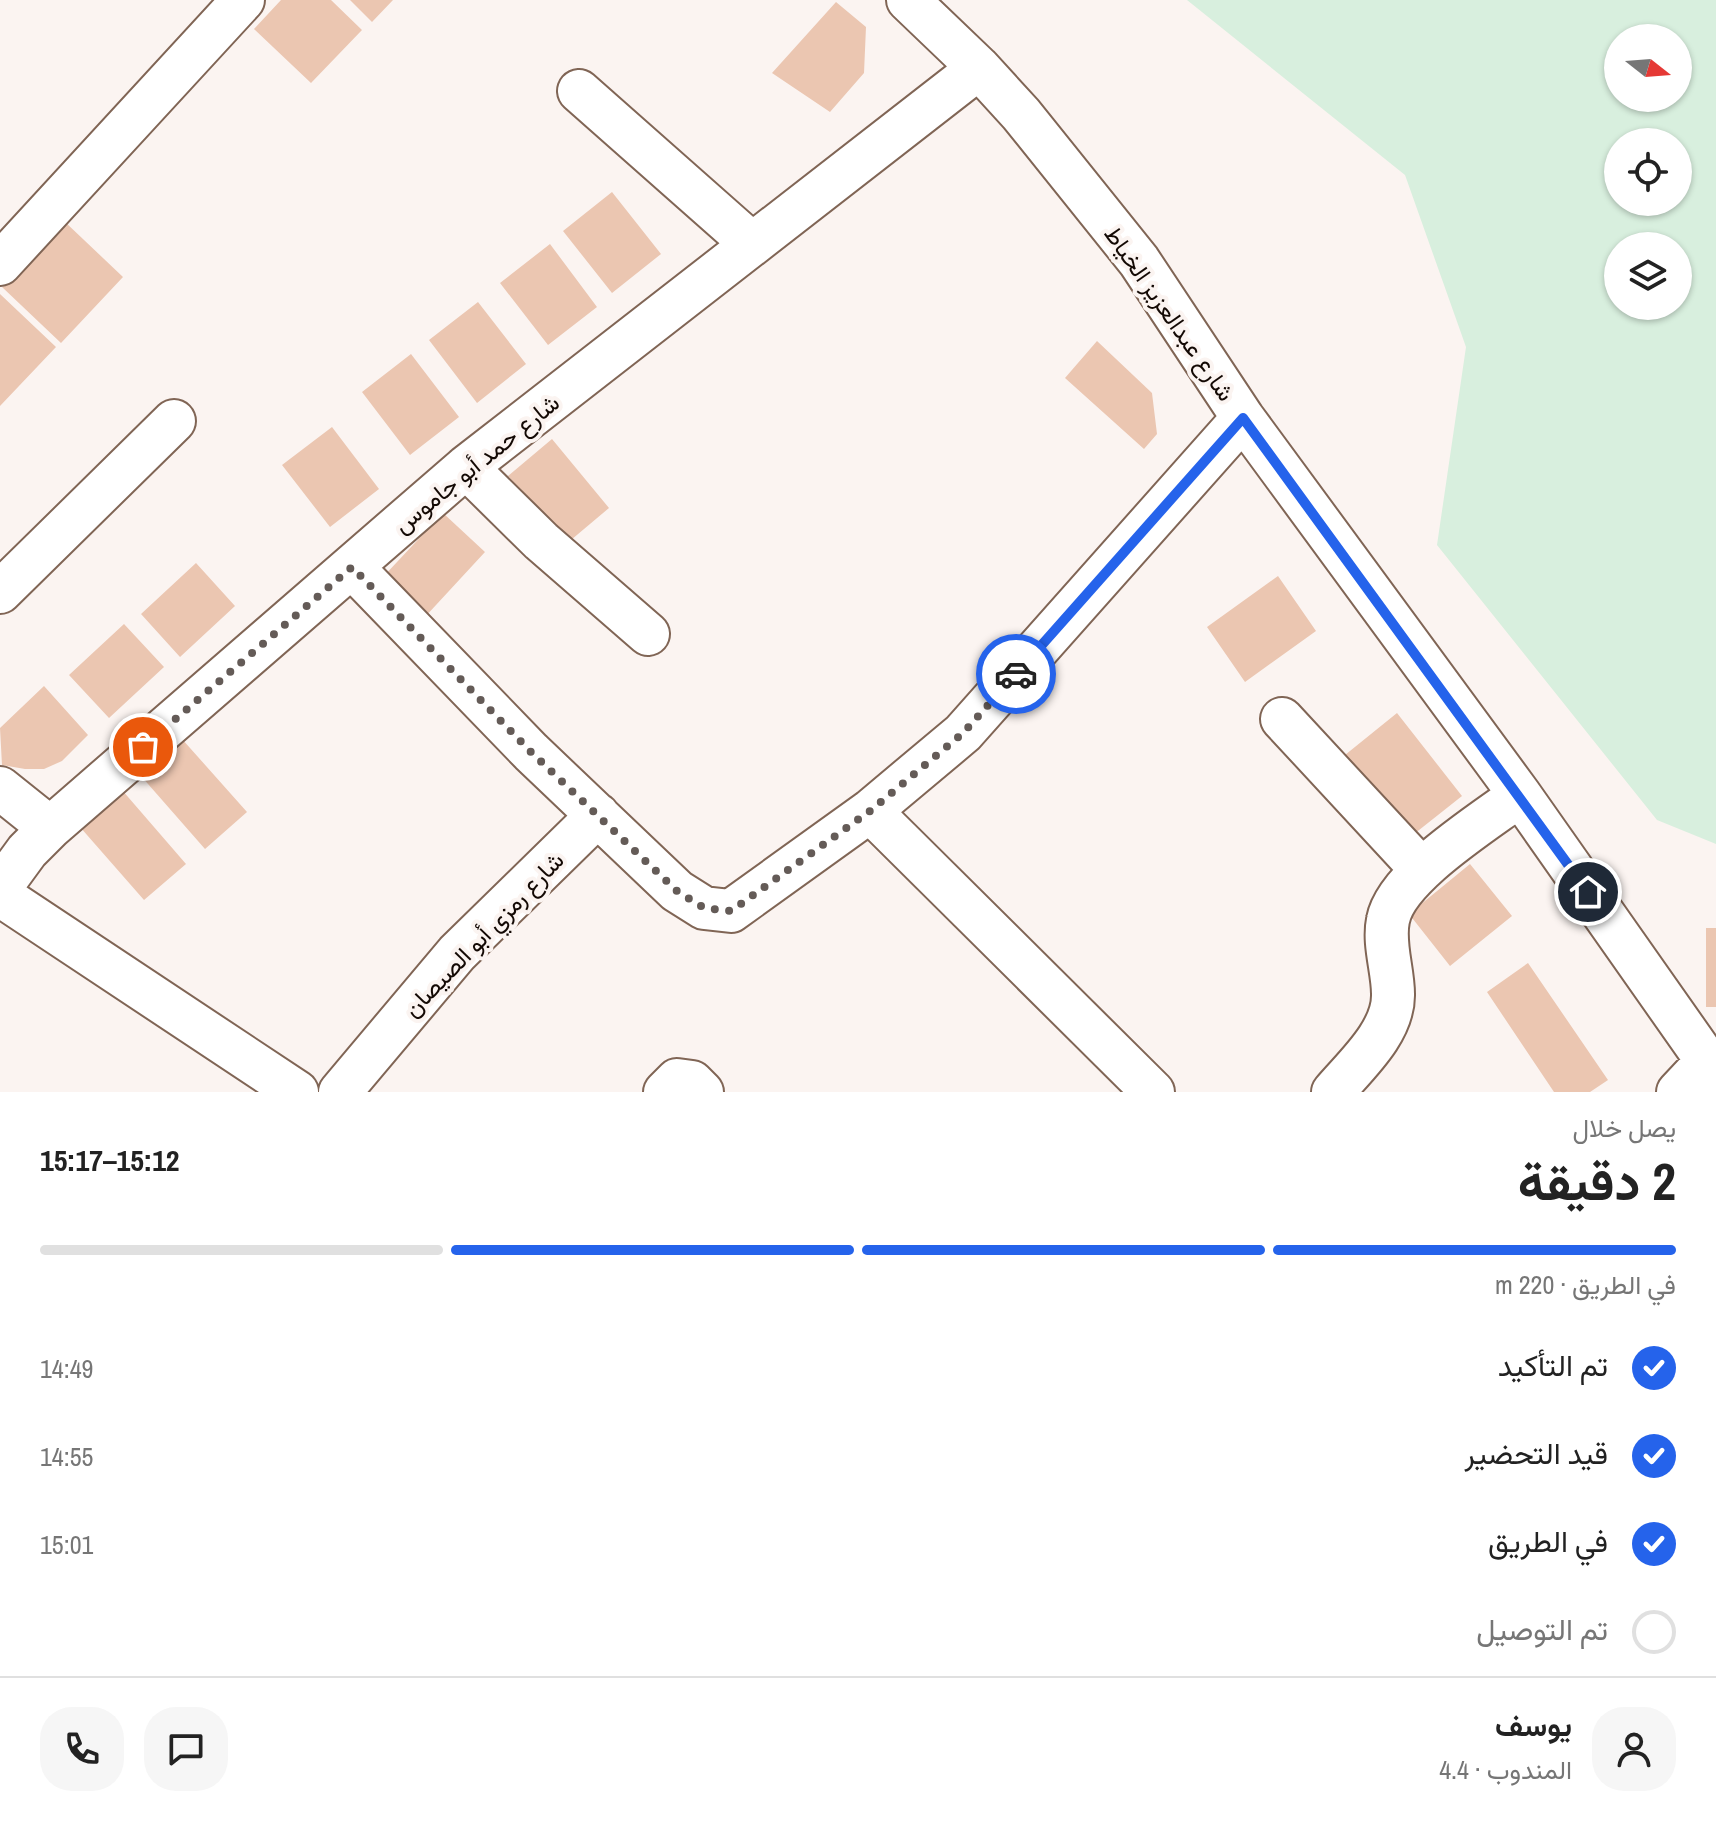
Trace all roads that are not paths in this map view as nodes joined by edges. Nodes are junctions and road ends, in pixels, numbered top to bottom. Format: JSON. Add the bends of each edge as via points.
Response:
{"nodes":[{"id":1,"x":243,"y":0,"type":"edge"},
{"id":2,"x":908,"y":0,"type":"edge"},
{"id":3,"x":979,"y":68,"type":"junction"},
{"id":4,"x":579,"y":91,"type":"dead end"},
{"id":5,"x":752,"y":244,"type":"junction"},
{"id":6,"x":0,"y":264,"type":"edge"},
{"id":7,"x":1243,"y":418,"type":"junction"},
{"id":8,"x":174,"y":421,"type":"dead end"},
{"id":9,"x":466,"y":467,"type":"junction"},
{"id":10,"x":352,"y":567,"type":"junction"},
{"id":11,"x":0,"y":592,"type":"edge"},
{"id":12,"x":648,"y":634,"type":"dead end"},
{"id":13,"x":1282,"y":719,"type":"dead end"},
{"id":14,"x":0,"y":788,"type":"edge"},
{"id":15,"x":1520,"y":795,"type":"junction"},
{"id":16,"x":870,"y":811,"type":"junction"},
{"id":17,"x":598,"y":815,"type":"junction"},
{"id":18,"x":50,"y":828,"type":"junction"},
{"id":19,"x":1421,"y":869,"type":"junction"},
{"id":20,"x":0,"y":888,"type":"edge"},
{"id":21,"x":0,"y":895,"type":"edge"},
{"id":22,"x":1711,"y":1068,"type":"edge"},
{"id":23,"x":297,"y":1092,"type":"edge"},
{"id":24,"x":340,"y":1092,"type":"edge"},
{"id":25,"x":665,"y":1092,"type":"edge"},
{"id":26,"x":702,"y":1092,"type":"edge"},
{"id":27,"x":1153,"y":1092,"type":"edge"},
{"id":28,"x":1333,"y":1092,"type":"edge"},
{"id":29,"x":1678,"y":1092,"type":"edge"}],
"edges":[{"from":1,"to":6,"type":"street"},
{"from":2,"to":3,"type":"street","name":"شارع عبدالعزيز الخياط"},
{"from":3,"to":5,"type":"street","name":"شارع حمد أبو جاموس"},
{"from":3,"to":7,"type":"street","name":"شارع عبدالعزيز الخياط","via":[[1139,261]]},
{"from":4,"to":5,"type":"street"},
{"from":5,"to":9,"type":"street","name":"شارع حمد أبو جاموس"},
{"from":7,"to":15,"type":"street","name":"شارع عبدالعزيز الخياط"},
{"from":7,"to":16,"type":"street","via":[[963,733]]},
{"from":8,"to":11,"type":"street"},
{"from":9,"to":10,"type":"street","name":"شارع حمد أبو جاموس"},
{"from":9,"to":12,"type":"street"},
{"from":10,"to":17,"type":"street"},
{"from":10,"to":18,"type":"street","name":"شارع حمد أبو جاموس"},
{"from":13,"to":19,"type":"street"},
{"from":14,"to":18,"type":"street"},
{"from":15,"to":19,"type":"street"},
{"from":15,"to":22,"type":"street","name":"شارع عبدالعزيز الخياط"},
{"from":16,"to":17,"type":"street","via":[[731,911],[704,908],[677,891]]},
{"from":16,"to":27,"type":"street"},
{"from":17,"to":24,"type":"street","name":"شارع رمزي أبو الصيصان","via":[[457,953]]},
{"from":18,"to":20,"type":"street","name":"شارع حمد أبو جاموس"},
{"from":19,"to":28,"type":"street","via":[[1388,920],[1394,997],[1389,1017]]},
{"from":21,"to":23,"type":"street"},
{"from":22,"to":29,"type":"street"},
{"from":25,"to":26,"type":"street","via":[[677,1080],[692,1082]]}]}
